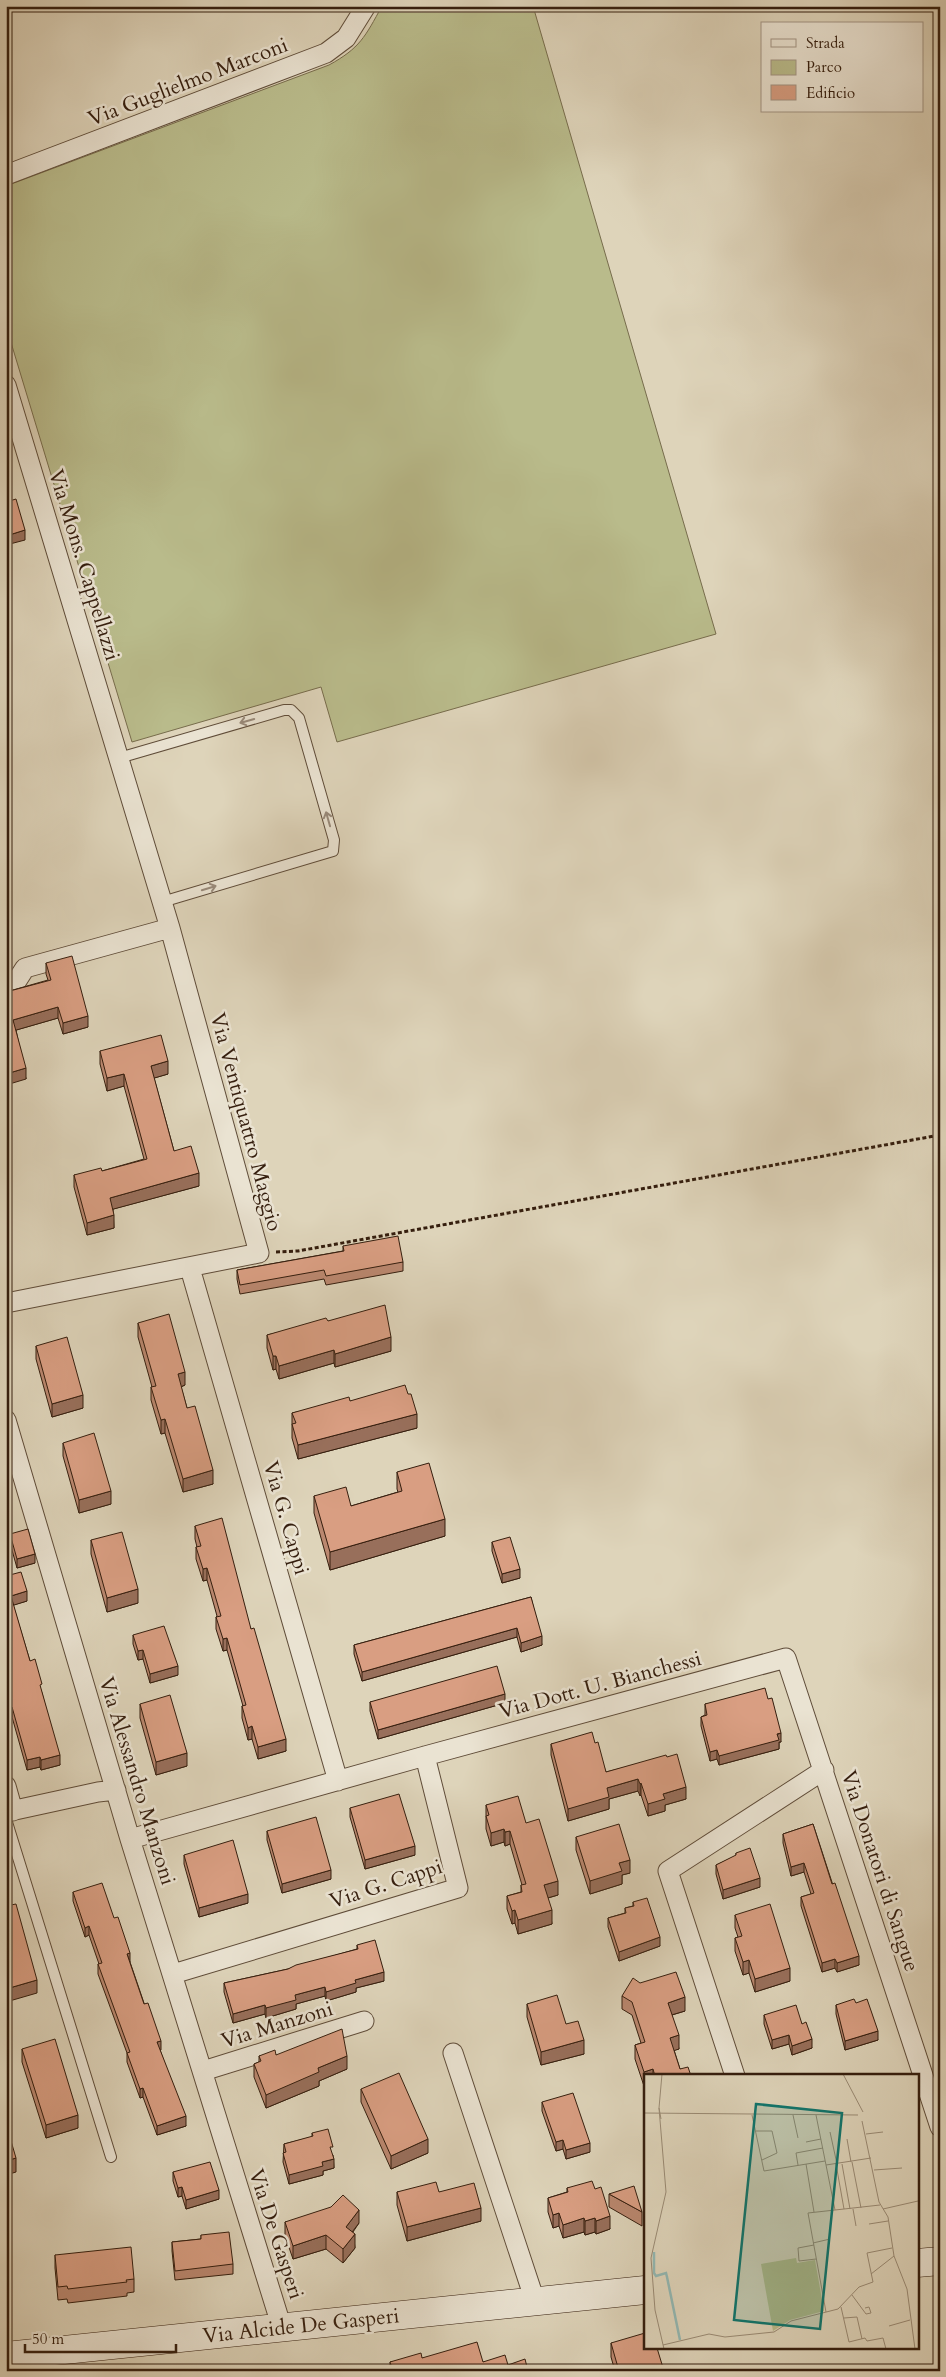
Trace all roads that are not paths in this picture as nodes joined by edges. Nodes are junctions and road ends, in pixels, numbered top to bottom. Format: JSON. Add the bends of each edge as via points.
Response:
{"nodes":[{"id":1,"x":366,"y":6,"type":"edge"},
{"id":2,"x":6,"y":175,"type":"edge"},
{"id":3,"x":6,"y":385,"type":"edge"},
{"id":4,"x":119,"y":758,"type":"junction"},
{"id":5,"x":162,"y":902,"type":"junction"},
{"id":6,"x":170,"y":928,"type":"junction"},
{"id":7,"x":6,"y":987,"type":"edge"},
{"id":8,"x":190,"y":1268,"type":"junction"},
{"id":9,"x":6,"y":1303,"type":"edge"},
{"id":10,"x":6,"y":1420,"type":"edge"},
{"id":11,"x":786,"y":1658,"type":"joint"},
{"id":12,"x":425,"y":1756,"type":"junction"},
{"id":13,"x":824,"y":1770,"type":"junction"},
{"id":14,"x":338,"y":1781,"type":"junction"},
{"id":15,"x":6,"y":1786,"type":"edge"},
{"id":16,"x":116,"y":1790,"type":"junction"},
{"id":17,"x":9,"y":1814,"type":"edge"},
{"id":18,"x":130,"y":1839,"type":"junction"},
{"id":19,"x":173,"y":1974,"type":"junction"},
{"id":20,"x":364,"y":2021,"type":"dead end"},
{"id":21,"x":453,"y":2053,"type":"dead end"},
{"id":22,"x":203,"y":2071,"type":"junction"},
{"id":23,"x":734,"y":2074,"type":"edge"},
{"id":24,"x":922,"y":2085,"type":"edge"},
{"id":25,"x":940,"y":2127,"type":"edge"},
{"id":26,"x":228,"y":2154,"type":"joint"},
{"id":27,"x":111,"y":2157,"type":"dead end"},
{"id":28,"x":940,"y":2261,"type":"edge"},
{"id":29,"x":918,"y":2263,"type":"edge"},
{"id":30,"x":644,"y":2290,"type":"edge"},
{"id":31,"x":535,"y":2301,"type":"junction"},
{"id":32,"x":282,"y":2328,"type":"junction"},
{"id":33,"x":6,"y":2356,"type":"edge"}],
"edges":[{"from":1,"to":2,"type":"street","name":"Via Guglielmo Marconi","via":[[346,38],[326,53]]},
{"from":3,"to":4,"type":"street","name":"Via Mons. Cappellazzi"},
{"from":4,"to":5,"type":"street","name":"Via Ventiquattro Maggio"},
{"from":5,"to":4,"type":"lane","one_way":true,"via":[[333,851],[334,840],[299,718],[291,710],[284,710]]},
{"from":5,"to":6,"type":"street","name":"Via Ventiquattro Maggio"},
{"from":6,"to":7,"type":"street","via":[[25,968],[16,982]]},
{"from":6,"to":8,"type":"street","name":"Via Ventiquattro Maggio","via":[[259,1253]]},
{"from":8,"to":9,"type":"street","name":"Via Ventiquattro Maggio"},
{"from":8,"to":14,"type":"street","name":"Via G. Cappi"},
{"from":10,"to":16,"type":"street","name":"Via Alessandro Manzoni"},
{"from":11,"to":12,"type":"street","name":"Via Dott. U. Bianchessi"},
{"from":11,"to":13,"type":"street","name":"Via Donatori di Sangue"},
{"from":12,"to":14,"type":"street"},
{"from":12,"to":19,"type":"street","name":"Via G. Cappi","via":[[458,1888]]},
{"from":13,"to":23,"type":"street","via":[[668,1872]]},
{"from":13,"to":24,"type":"street","name":"Via Donatori di Sangue"},
{"from":14,"to":18,"type":"street"},
{"from":15,"to":17,"type":"street"},
{"from":16,"to":17,"type":"street"},
{"from":16,"to":18,"type":"street","name":"Via Alessandro Manzoni"},
{"from":17,"to":27,"type":"lane"},
{"from":18,"to":19,"type":"street","name":"Via Alessandro Manzoni"},
{"from":19,"to":22,"type":"street","name":"Via Alessandro Manzoni"},
{"from":20,"to":22,"type":"street","name":"Via Manzoni"},
{"from":21,"to":31,"type":"street"},
{"from":22,"to":26,"type":"street","name":"Via Alessandro Manzoni"},
{"from":24,"to":25,"type":"street","name":"Via Donatori di Sangue"},
{"from":26,"to":32,"type":"street","name":"Via De Gasperi"},
{"from":28,"to":29,"type":"street"},
{"from":30,"to":31,"type":"street","name":"Via Alcide De Gasperi"},
{"from":31,"to":32,"type":"street","name":"Via Alcide De Gasperi"},
{"from":32,"to":33,"type":"street","name":"Via Alcide De Gasperi"}]}
